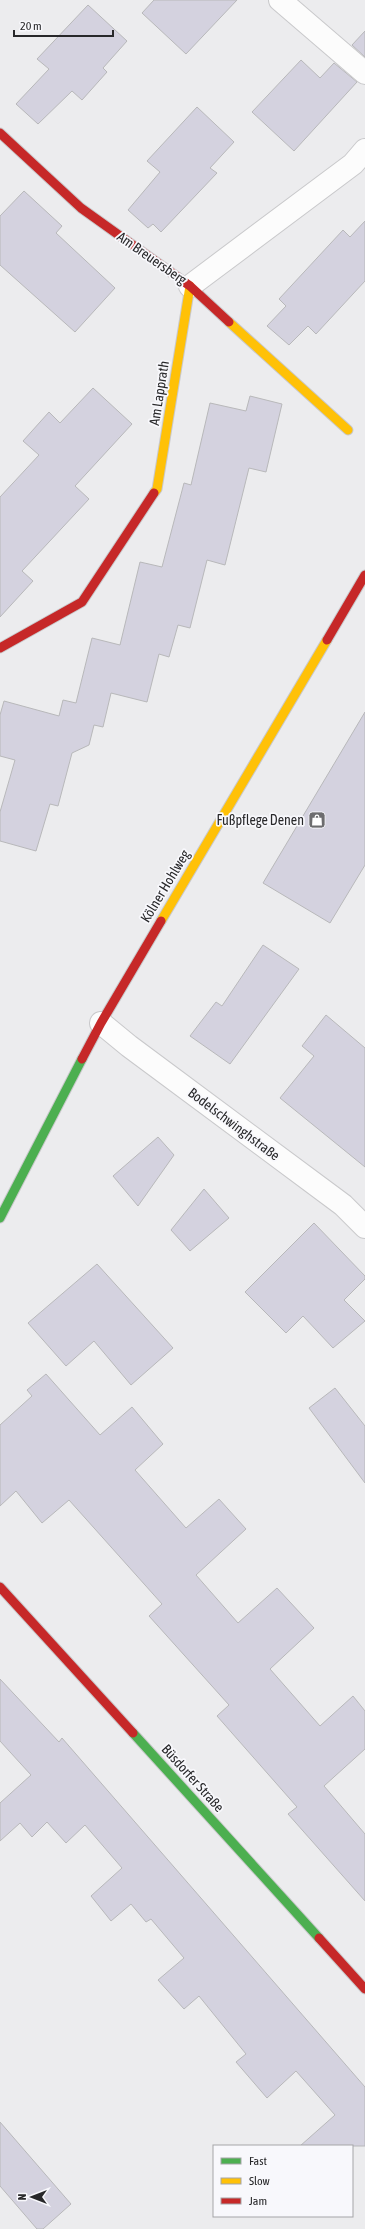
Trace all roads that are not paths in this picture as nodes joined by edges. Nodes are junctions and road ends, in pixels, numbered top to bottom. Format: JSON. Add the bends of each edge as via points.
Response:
{"nodes":[{"id":1,"x":280,"y":0,"type":"edge"},
{"id":2,"x":365,"y":73,"type":"edge"},
{"id":3,"x":0,"y":133,"type":"edge"},
{"id":4,"x":365,"y":150,"type":"edge"},
{"id":5,"x":190,"y":286,"type":"junction"},
{"id":6,"x":348,"y":430,"type":"dead end"},
{"id":7,"x":365,"y":575,"type":"edge"},
{"id":8,"x":0,"y":648,"type":"edge"},
{"id":9,"x":101,"y":1023,"type":"junction"},
{"id":10,"x":0,"y":1218,"type":"edge"},
{"id":11,"x":365,"y":1226,"type":"edge"},
{"id":12,"x":0,"y":1587,"type":"edge"},
{"id":13,"x":365,"y":1989,"type":"edge"}],
"edges":[{"from":1,"to":2,"type":"street"},
{"from":3,"to":5,"type":"street","name":"Am Breuersberg","via":[[81,208]]},
{"from":4,"to":5,"type":"street","name":"Am Breuersberg","via":[[341,173]]},
{"from":5,"to":6,"type":"street"},
{"from":5,"to":8,"type":"street","name":"Am Lapprath","via":[[157,489],[82,602]]},
{"from":7,"to":9,"type":"street","name":"Kölner Hohlweg"},
{"from":9,"to":10,"type":"street","name":"Kölner Hohlweg"},
{"from":9,"to":11,"type":"street","name":"Bodelschwinghstraße","via":[[343,1205]]},
{"from":12,"to":13,"type":"street","name":"Büsdorfer Straße"}]}
